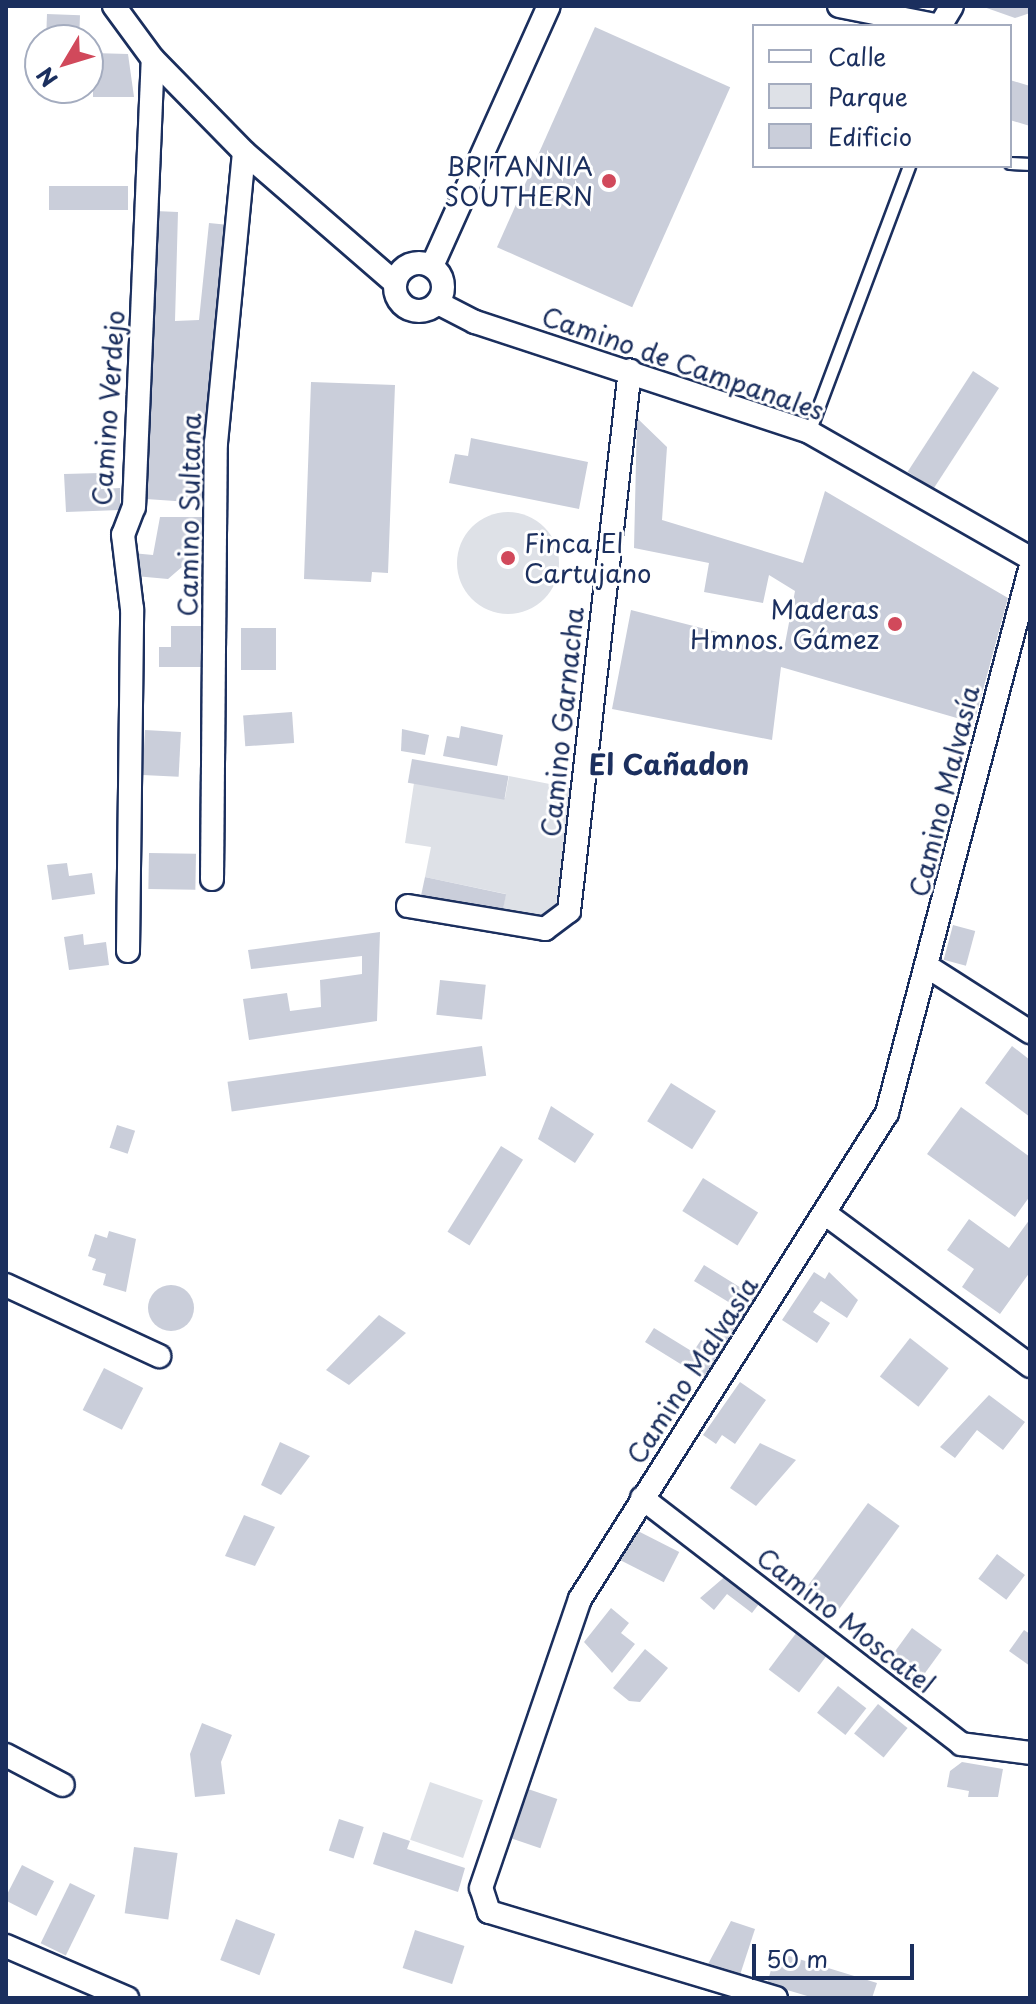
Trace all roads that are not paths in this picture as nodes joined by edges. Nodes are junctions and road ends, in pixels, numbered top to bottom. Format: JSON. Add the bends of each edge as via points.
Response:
{"nodes":[{"id":1,"x":114,"y":6,"type":"edge"},
{"id":2,"x":549,"y":6,"type":"edge"},
{"id":3,"x":839,"y":6,"type":"edge"},
{"id":4,"x":952,"y":6,"type":"edge"},
{"id":5,"x":930,"y":24,"type":"edge"},
{"id":6,"x":941,"y":24,"type":"edge"},
{"id":7,"x":153,"y":59,"type":"junction"},
{"id":8,"x":244,"y":152,"type":"junction"},
{"id":9,"x":908,"y":168,"type":"edge"},
{"id":10,"x":432,"y":266,"type":"junction"},
{"id":11,"x":395,"y":283,"type":"junction"},
{"id":12,"x":438,"y":303,"type":"junction"},
{"id":13,"x":630,"y":370,"type":"junction"},
{"id":14,"x":809,"y":432,"type":"junction"},
{"id":15,"x":1030,"y":558,"type":"edge"},
{"id":16,"x":1030,"y":569,"type":"edge"},
{"id":17,"x":212,"y":879,"type":"dead end"},
{"id":18,"x":408,"y":906,"type":"dead end"},
{"id":19,"x":128,"y":951,"type":"dead end"},
{"id":20,"x":928,"y":967,"type":"junction"},
{"id":21,"x":1030,"y":1032,"type":"edge"},
{"id":22,"x":827,"y":1215,"type":"junction"},
{"id":23,"x":6,"y":1285,"type":"edge"},
{"id":24,"x":159,"y":1356,"type":"dead end"},
{"id":25,"x":1030,"y":1366,"type":"edge"},
{"id":26,"x":642,"y":1498,"type":"junction"},
{"id":27,"x":1030,"y":1753,"type":"edge"},
{"id":28,"x":6,"y":1755,"type":"edge"},
{"id":29,"x":63,"y":1785,"type":"dead end"},
{"id":30,"x":6,"y":1946,"type":"edge"},
{"id":31,"x":127,"y":1998,"type":"edge"},
{"id":32,"x":776,"y":1998,"type":"edge"}],
"edges":[{"from":1,"to":7,"type":"street"},
{"from":2,"to":10,"type":"street"},
{"from":3,"to":5,"type":"street"},
{"from":4,"to":6,"type":"street"},
{"from":7,"to":8,"type":"street"},
{"from":7,"to":19,"type":"street","name":"Camino Verdejo","via":[[134,507],[123,535],[132,609]]},
{"from":8,"to":11,"type":"street"},
{"from":8,"to":17,"type":"street","name":"Camino Sultana","via":[[216,443]]},
{"from":9,"to":14,"type":"lane"},
{"from":10,"to":11,"type":"street","via":[[407,266]]},
{"from":10,"to":12,"type":"street","via":[[442,279]]},
{"from":11,"to":12,"type":"street","via":[[409,309]]},
{"from":12,"to":13,"type":"street","name":"Camino de Campanales","via":[[475,322]]},
{"from":13,"to":14,"type":"street","name":"Camino de Campanales"},
{"from":13,"to":18,"type":"street","name":"Camino Garnacha","via":[[569,911],[545,929]]},
{"from":14,"to":15,"type":"street","name":"Camino de Campanales"},
{"from":16,"to":20,"type":"street","name":"Camino Malvasía"},
{"from":20,"to":21,"type":"street"},
{"from":20,"to":22,"type":"street","name":"Camino Malvasía","via":[[887,1113]]},
{"from":22,"to":25,"type":"street"},
{"from":22,"to":26,"type":"street","name":"Camino Malvasía"},
{"from":23,"to":24,"type":"street"},
{"from":26,"to":27,"type":"street","name":"Camino Moscatel","via":[[961,1744]]},
{"from":26,"to":32,"type":"street","name":"Camino Malvasía","via":[[564,1635],[480,1898],[489,1912]]},
{"from":28,"to":29,"type":"street"},
{"from":30,"to":31,"type":"street"}]}
